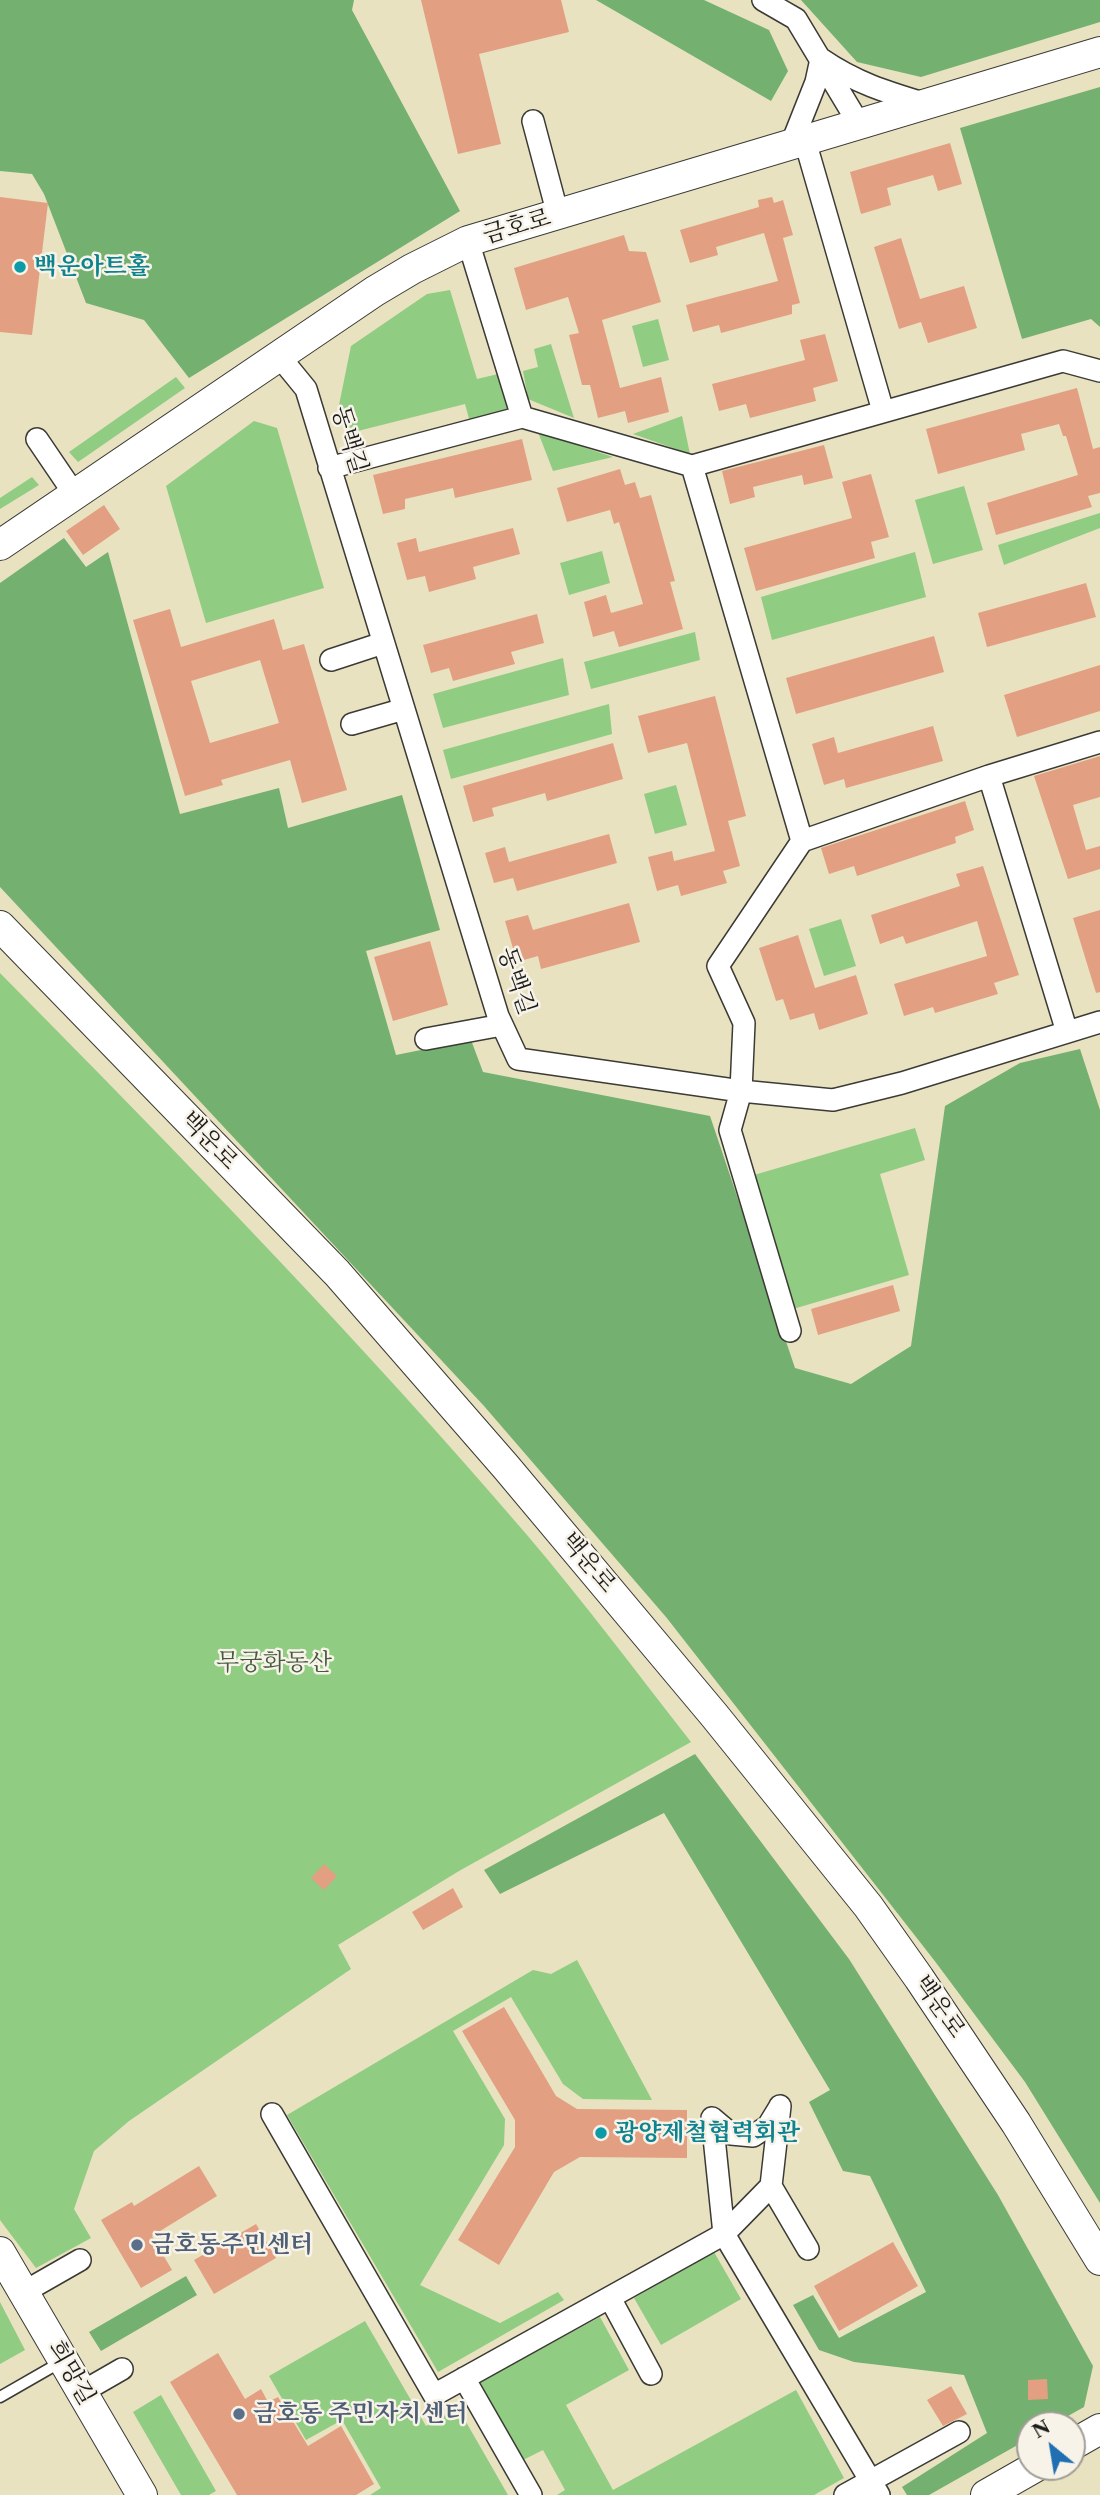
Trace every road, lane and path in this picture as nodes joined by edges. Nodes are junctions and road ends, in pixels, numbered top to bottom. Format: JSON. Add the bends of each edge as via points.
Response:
{"nodes":[{"id":1,"x":763,"y":0,"type":"edge"},
{"id":2,"x":1100,"y":52,"type":"edge"},
{"id":3,"x":821,"y":59,"type":"junction"},
{"id":4,"x":926,"y":104,"type":"junction"},
{"id":5,"x":533,"y":121,"type":"dead end"},
{"id":6,"x":859,"y":124,"type":"junction"},
{"id":7,"x":798,"y":143,"type":"junction"},
{"id":8,"x":558,"y":215,"type":"junction"},
{"id":9,"x":468,"y":242,"type":"junction"},
{"id":10,"x":279,"y":356,"type":"junction"},
{"id":11,"x":1100,"y":371,"type":"edge"},
{"id":12,"x":883,"y":411,"type":"junction"},
{"id":13,"x":522,"y":417,"type":"junction"},
{"id":14,"x":37,"y":439,"type":"dead end"},
{"id":15,"x":691,"y":466,"type":"junction"},
{"id":16,"x":329,"y":468,"type":"junction"},
{"id":17,"x":75,"y":495,"type":"junction"},
{"id":18,"x":0,"y":545,"type":"edge"},
{"id":19,"x":383,"y":643,"type":"junction"},
{"id":20,"x":331,"y":660,"type":"dead end"},
{"id":21,"x":404,"y":709,"type":"junction"},
{"id":22,"x":352,"y":724,"type":"dead end"},
{"id":23,"x":1100,"y":742,"type":"edge"},
{"id":24,"x":989,"y":776,"type":"junction"},
{"id":25,"x":802,"y":841,"type":"junction"},
{"id":26,"x":0,"y":926,"type":"edge"},
{"id":27,"x":1100,"y":1022,"type":"edge"},
{"id":28,"x":502,"y":1025,"type":"junction"},
{"id":29,"x":1067,"y":1032,"type":"junction"},
{"id":30,"x":426,"y":1039,"type":"dead end"},
{"id":31,"x":741,"y":1091,"type":"junction"},
{"id":32,"x":790,"y":1331,"type":"dead end"},
{"id":33,"x":272,"y":2114,"type":"dead end"},
{"id":34,"x":771,"y":2186,"type":"junction"},
{"id":35,"x":724,"y":2234,"type":"junction"},
{"id":36,"x":808,"y":2249,"type":"dead end"},
{"id":37,"x":0,"y":2252,"type":"edge"},
{"id":38,"x":80,"y":2260,"type":"dead end"},
{"id":39,"x":1100,"y":2260,"type":"edge"},
{"id":40,"x":24,"y":2292,"type":"junction"},
{"id":41,"x":610,"y":2298,"type":"junction"},
{"id":42,"x":64,"y":2361,"type":"junction"},
{"id":43,"x":122,"y":2369,"type":"dead end"},
{"id":44,"x":651,"y":2374,"type":"dead end"},
{"id":45,"x":464,"y":2378,"type":"junction"},
{"id":46,"x":82,"y":2392,"type":"junction"},
{"id":47,"x":0,"y":2397,"type":"edge"},
{"id":48,"x":960,"y":2432,"type":"dead end"},
{"id":49,"x":1016,"y":2478,"type":"edge"},
{"id":50,"x":875,"y":2488,"type":"edge"},
{"id":51,"x":142,"y":2495,"type":"edge"},
{"id":52,"x":531,"y":2495,"type":"edge"},
{"id":53,"x":845,"y":2495,"type":"edge"},
{"id":54,"x":986,"y":2495,"type":"edge"}],
"edges":[{"from":1,"to":3,"type":"street","via":[[796,19]]},
{"from":2,"to":4,"type":"main road","name":"금호로"},
{"from":3,"to":4,"type":"street","via":[[860,83]]},
{"from":3,"to":6,"type":"street"},
{"from":3,"to":7,"type":"street"},
{"from":4,"to":6,"type":"main road","name":"금호로"},
{"from":5,"to":8,"type":"street"},
{"from":6,"to":7,"type":"main road","name":"금호로"},
{"from":7,"to":8,"type":"main road","name":"금호로"},
{"from":7,"to":12,"type":"street"},
{"from":8,"to":9,"type":"main road","name":"금호로"},
{"from":9,"to":10,"type":"main road","name":"금호로","via":[[375,290]]},
{"from":9,"to":13,"type":"street"},
{"from":10,"to":16,"type":"street","name":"동백길","via":[[306,389]]},
{"from":10,"to":17,"type":"main road","name":"금호로"},
{"from":11,"to":12,"type":"street","via":[[1063,361]]},
{"from":12,"to":15,"type":"street"},
{"from":13,"to":15,"type":"street"},
{"from":13,"to":16,"type":"street"},
{"from":14,"to":17,"type":"street"},
{"from":15,"to":25,"type":"street"},
{"from":16,"to":19,"type":"street","name":"동백길"},
{"from":17,"to":18,"type":"main road","name":"금호로"},
{"from":19,"to":20,"type":"street"},
{"from":19,"to":21,"type":"street","name":"동백길"},
{"from":21,"to":22,"type":"street"},
{"from":21,"to":28,"type":"street","name":"동백길"},
{"from":23,"to":24,"type":"street"},
{"from":24,"to":25,"type":"street"},
{"from":24,"to":29,"type":"street"},
{"from":25,"to":31,"type":"street","via":[[718,965],[744,1023]]},
{"from":26,"to":39,"type":"main road","name":"백운로","via":[[337,1273],[714,1715],[868,1906],[919,1978],[1004,2103]]},
{"from":27,"to":29,"type":"street","name":"동백길"},
{"from":28,"to":30,"type":"street"},
{"from":28,"to":31,"type":"street","name":"동백길","via":[[518,1059]]},
{"from":29,"to":31,"type":"street","name":"동백길","via":[[833,1100]]},
{"from":31,"to":32,"type":"street","via":[[730,1130]]},
{"from":33,"to":45,"type":"street","via":[[434,2395]]},
{"from":34,"to":35,"type":"street"},
{"from":34,"to":35,"type":"street","via":[[780,2106],[768,2126],[753,2136],[731,2134],[712,2118]]},
{"from":34,"to":36,"type":"street"},
{"from":35,"to":41,"type":"street"},
{"from":35,"to":50,"type":"street"},
{"from":37,"to":40,"type":"main road","name":"희망길"},
{"from":38,"to":40,"type":"street"},
{"from":40,"to":42,"type":"main road","name":"희망길"},
{"from":41,"to":44,"type":"street"},
{"from":41,"to":45,"type":"street"},
{"from":42,"to":46,"type":"main road","name":"희망길"},
{"from":42,"to":47,"type":"lane"},
{"from":43,"to":46,"type":"street"},
{"from":45,"to":52,"type":"street"},
{"from":46,"to":51,"type":"main road","name":"희망길"},
{"from":48,"to":50,"type":"street"},
{"from":49,"to":54,"type":"main road"},
{"from":50,"to":53,"type":"street"}]}
